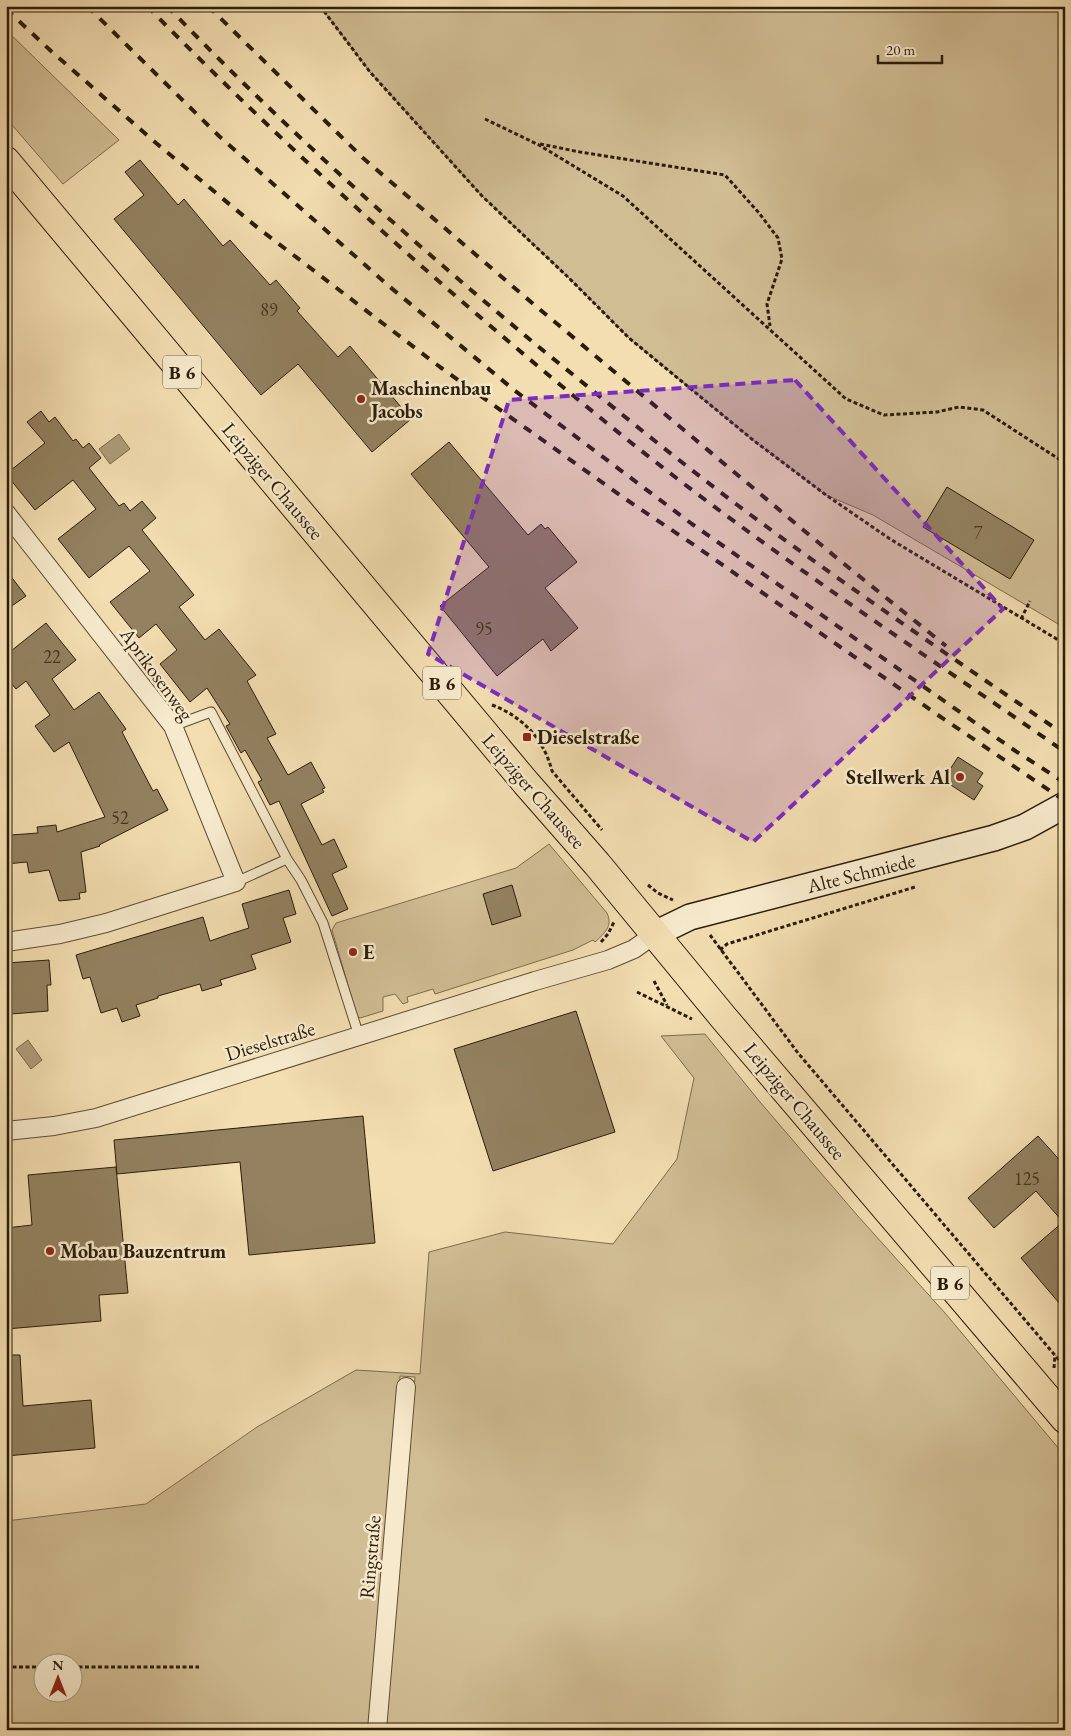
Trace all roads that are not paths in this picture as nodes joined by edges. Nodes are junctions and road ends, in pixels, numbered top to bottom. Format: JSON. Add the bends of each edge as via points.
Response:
{"nodes":[{"id":1,"x":6,"y":161,"type":"edge"},
{"id":2,"x":6,"y":513,"type":"edge"},
{"id":3,"x":173,"y":726,"type":"junction"},
{"id":4,"x":1065,"y":805,"type":"edge"},
{"id":5,"x":287,"y":859,"type":"junction"},
{"id":6,"x":236,"y":882,"type":"junction"},
{"id":7,"x":655,"y":934,"type":"junction"},
{"id":8,"x":6,"y":942,"type":"edge"},
{"id":9,"x":359,"y":1036,"type":"junction"},
{"id":10,"x":6,"y":1131,"type":"edge"},
{"id":11,"x":406,"y":1387,"type":"dead end"},
{"id":12,"x":1062,"y":1411,"type":"edge"},
{"id":13,"x":377,"y":1730,"type":"edge"}],
"edges":[{"from":1,"to":7,"type":"main road","name":"Leipziger Chaussee","number":"B 6"},
{"from":2,"to":3,"type":"street","name":"Aprikosenweg"},
{"from":3,"to":5,"type":"lane","via":[[211,712]]},
{"from":3,"to":6,"type":"street","name":"Aprikosenweg"},
{"from":4,"to":7,"type":"street","name":"Alte Schmiede","via":[[1025,827],[994,838],[690,917]]},
{"from":5,"to":6,"type":"lane"},
{"from":5,"to":9,"type":"lane","via":[[323,923]]},
{"from":6,"to":8,"type":"street","via":[[106,923]]},
{"from":7,"to":9,"type":"street","name":"Dieselstraße","via":[[634,949],[608,960]]},
{"from":7,"to":12,"type":"main road","name":"Leipziger Chaussee","number":"B 6"},
{"from":9,"to":10,"type":"street","name":"Dieselstraße","via":[[96,1118]]},
{"from":11,"to":13,"type":"street","name":"Ringstraße"}]}
